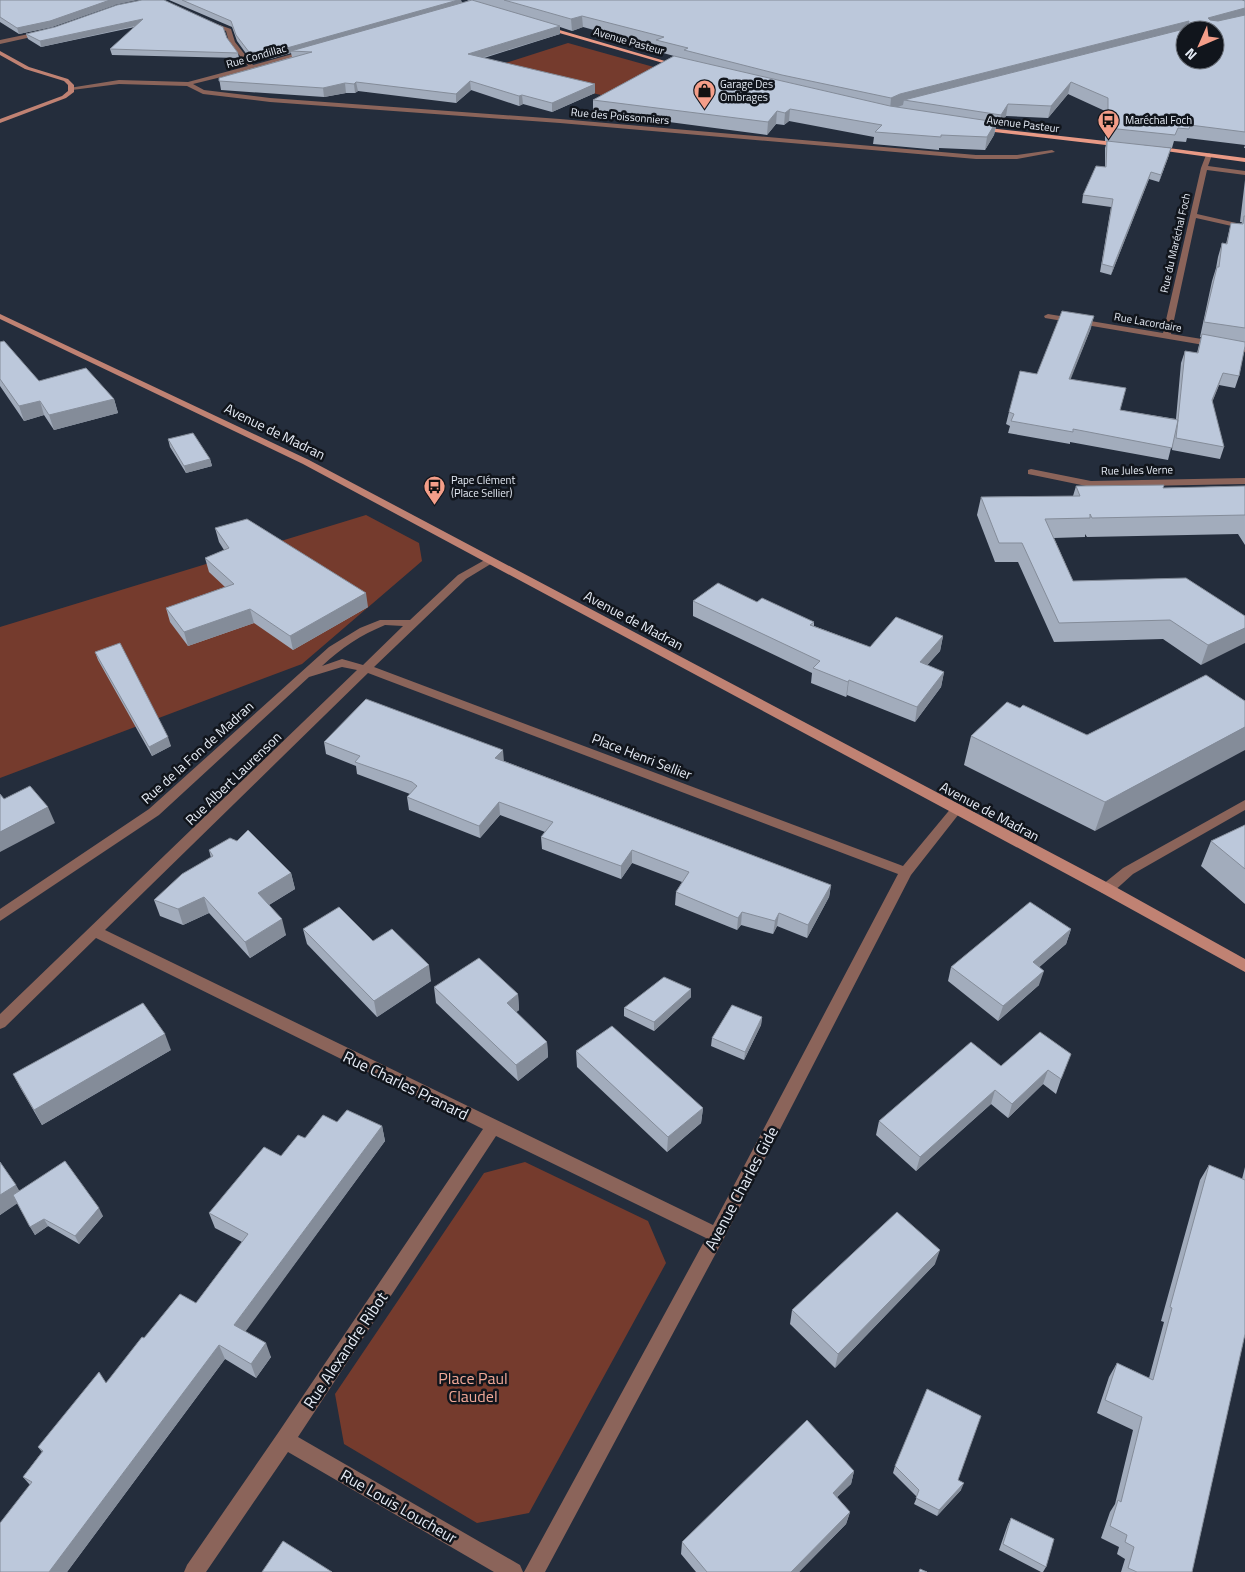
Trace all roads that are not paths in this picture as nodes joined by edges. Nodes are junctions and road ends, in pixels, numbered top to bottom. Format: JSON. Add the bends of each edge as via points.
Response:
{"nodes":[{"id":1,"x":203,"y":18,"type":"edge"},
{"id":2,"x":540,"y":26,"type":"edge"},
{"id":3,"x":54,"y":30,"type":"edge"},
{"id":4,"x":0,"y":42,"type":"edge"},
{"id":5,"x":318,"y":49,"type":"edge"},
{"id":6,"x":0,"y":53,"type":"edge"},
{"id":7,"x":252,"y":68,"type":"junction"},
{"id":8,"x":686,"y":68,"type":"edge"},
{"id":9,"x":188,"y":84,"type":"junction"},
{"id":10,"x":72,"y":88,"type":"junction"},
{"id":11,"x":0,"y":121,"type":"edge"},
{"id":12,"x":972,"y":128,"type":"edge"},
{"id":13,"x":1135,"y":146,"type":"edge"},
{"id":14,"x":1144,"y":148,"type":"edge"},
{"id":15,"x":1052,"y":152,"type":"dead end"},
{"id":16,"x":1209,"y":155,"type":"junction"},
{"id":17,"x":1245,"y":160,"type":"edge"},
{"id":18,"x":1204,"y":168,"type":"junction"},
{"id":19,"x":1245,"y":173,"type":"edge"},
{"id":20,"x":1193,"y":215,"type":"junction"},
{"id":21,"x":1245,"y":226,"type":"edge"},
{"id":22,"x":0,"y":316,"type":"edge"},
{"id":23,"x":1048,"y":316,"type":"dead end"},
{"id":24,"x":1166,"y":336,"type":"junction"},
{"id":25,"x":1245,"y":349,"type":"edge"},
{"id":26,"x":1031,"y":472,"type":"dead end"},
{"id":27,"x":1245,"y":481,"type":"edge"},
{"id":28,"x":490,"y":560,"type":"junction"},
{"id":29,"x":413,"y":623,"type":"junction"},
{"id":30,"x":367,"y":669,"type":"junction"},
{"id":31,"x":304,"y":675,"type":"junction"},
{"id":32,"x":1245,"y":804,"type":"edge"},
{"id":33,"x":956,"y":810,"type":"junction"},
{"id":34,"x":906,"y":872,"type":"junction"},
{"id":35,"x":1106,"y":889,"type":"junction"},
{"id":36,"x":0,"y":916,"type":"edge"},
{"id":37,"x":96,"y":932,"type":"junction"},
{"id":38,"x":1245,"y":966,"type":"edge"},
{"id":39,"x":0,"y":1023,"type":"edge"},
{"id":40,"x":493,"y":1127,"type":"junction"},
{"id":41,"x":717,"y":1235,"type":"junction"},
{"id":42,"x":285,"y":1440,"type":"junction"},
{"id":43,"x":194,"y":1572,"type":"edge"},
{"id":44,"x":513,"y":1572,"type":"edge"},
{"id":45,"x":534,"y":1572,"type":"edge"}],
"edges":[{"from":1,"to":7,"type":"street","via":[[229,30],[232,42]]},
{"from":2,"to":8,"type":"main road","name":"Avenue Pasteur"},
{"from":3,"to":4,"type":"street"},
{"from":5,"to":7,"type":"street","name":"Rue Condillac"},
{"from":6,"to":10,"type":"main road","via":[[27,68],[66,80]]},
{"from":7,"to":9,"type":"street","name":"Rue Condillac"},
{"from":9,"to":10,"type":"street","name":"Rue Condillac","via":[[119,82]]},
{"from":9,"to":15,"type":"street","name":"Rue des Poissonniers","via":[[202,92],[270,100],[976,157],[1017,157]]},
{"from":10,"to":11,"type":"main road","via":[[72,92],[64,97]]},
{"from":12,"to":13,"type":"main road","name":"Avenue Pasteur"},
{"from":14,"to":16,"type":"main road"},
{"from":16,"to":17,"type":"main road"},
{"from":16,"to":18,"type":"street","name":"Rue du Maréchal Foch"},
{"from":18,"to":19,"type":"street"},
{"from":18,"to":20,"type":"street","name":"Rue du Maréchal Foch"},
{"from":20,"to":21,"type":"street"},
{"from":20,"to":24,"type":"street","name":"Rue du Maréchal Foch"},
{"from":22,"to":28,"type":"main road","name":"Avenue de Madran","via":[[306,462]]},
{"from":23,"to":24,"type":"street","name":"Rue Lacordaire"},
{"from":24,"to":25,"type":"street","name":"Rue Lacordaire"},
{"from":26,"to":27,"type":"street","name":"Rue Jules Verne","via":[[1091,484]]},
{"from":28,"to":29,"type":"street","name":"Rue Albert Laurenson","via":[[462,577]]},
{"from":28,"to":33,"type":"main road","name":"Avenue de Madran"},
{"from":29,"to":30,"type":"street","name":"Rue Albert Laurenson"},
{"from":29,"to":31,"type":"street","name":"Rue de la Fon de Madran","via":[[384,622],[364,630],[333,649]]},
{"from":30,"to":31,"type":"street","name":"Place Henri Sellier","via":[[342,663]]},
{"from":30,"to":34,"type":"street","name":"Place Henri Sellier"},
{"from":30,"to":37,"type":"street","name":"Rue Albert Laurenson"},
{"from":31,"to":36,"type":"street","name":"Rue de la Fon de Madran","via":[[154,812]]},
{"from":32,"to":35,"type":"street","via":[[1128,871]]},
{"from":33,"to":34,"type":"street","name":"Avenue Charles Gide"},
{"from":33,"to":35,"type":"main road","name":"Avenue de Madran"},
{"from":34,"to":41,"type":"street","name":"Avenue Charles Gide"},
{"from":35,"to":38,"type":"main road","name":"Avenue de Madran"},
{"from":37,"to":39,"type":"street","name":"Rue Albert Laurenson"},
{"from":37,"to":40,"type":"street","name":"Rue Charles Pranard"},
{"from":40,"to":41,"type":"street","name":"Rue Charles Pranard"},
{"from":40,"to":42,"type":"street","name":"Rue Alexandre Ribot"},
{"from":41,"to":45,"type":"street","name":"Avenue Charles Gide"},
{"from":42,"to":43,"type":"street","name":"Rue Alexandre Ribot"},
{"from":42,"to":44,"type":"street","name":"Rue Louis Loucheur"}]}
